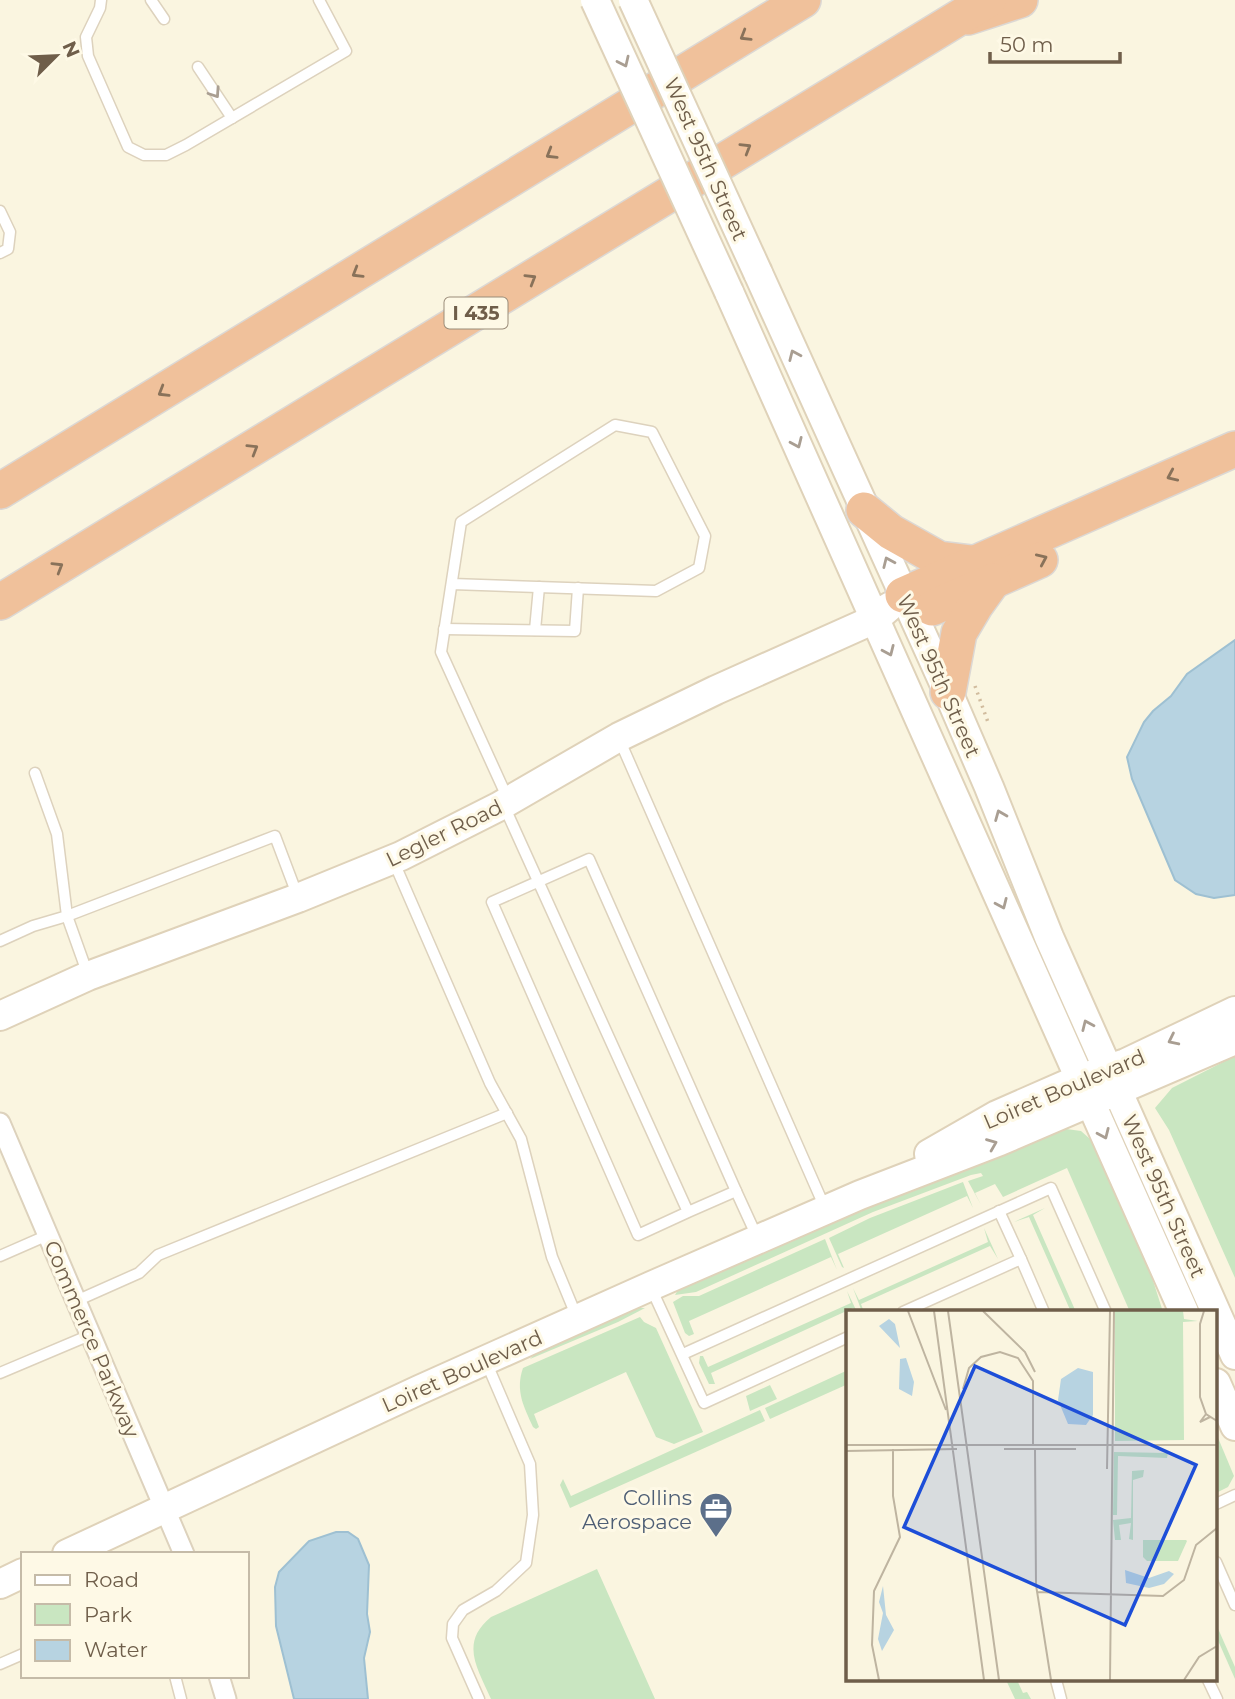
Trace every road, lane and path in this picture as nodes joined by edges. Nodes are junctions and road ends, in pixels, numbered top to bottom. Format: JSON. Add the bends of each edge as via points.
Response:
{"nodes":[{"id":1,"x":101,"y":0,"type":"edge"},
{"id":2,"x":150,"y":0,"type":"edge"},
{"id":3,"x":319,"y":0,"type":"edge"},
{"id":4,"x":595,"y":0,"type":"edge"},
{"id":5,"x":634,"y":0,"type":"edge"},
{"id":6,"x":803,"y":0,"type":"edge"},
{"id":7,"x":988,"y":0,"type":"edge"},
{"id":8,"x":1020,"y":0,"type":"edge"},
{"id":9,"x":164,"y":19,"type":"dead end"},
{"id":10,"x":951,"y":23,"type":"junction"},
{"id":11,"x":198,"y":67,"type":"dead end"},
{"id":12,"x":232,"y":118,"type":"junction"},
{"id":13,"x":0,"y":211,"type":"edge"},
{"id":14,"x":0,"y":253,"type":"edge"},
{"id":15,"x":1235,"y":449,"type":"edge"},
{"id":16,"x":1235,"y":473,"type":"edge"},
{"id":17,"x":0,"y":491,"type":"edge"},
{"id":18,"x":864,"y":510,"type":"junction"},
{"id":19,"x":983,"y":572,"type":"junction"},
{"id":20,"x":452,"y":584,"type":"junction"},
{"id":21,"x":539,"y":587,"type":"junction"},
{"id":22,"x":578,"y":588,"type":"junction"},
{"id":23,"x":0,"y":602,"type":"edge"},
{"id":24,"x":907,"y":606,"type":"junction"},
{"id":25,"x":875,"y":620,"type":"junction"},
{"id":26,"x":444,"y":629,"type":"junction"},
{"id":27,"x":535,"y":630,"type":"junction"},
{"id":28,"x":948,"y":692,"type":"junction"},
{"id":29,"x":619,"y":737,"type":"junction"},
{"id":30,"x":35,"y":773,"type":"dead end"},
{"id":31,"x":506,"y":802,"type":"junction"},
{"id":32,"x":392,"y":860,"type":"junction"},
{"id":33,"x":538,"y":881,"type":"junction"},
{"id":34,"x":298,"y":898,"type":"junction"},
{"id":35,"x":67,"y":916,"type":"junction"},
{"id":36,"x":0,"y":941,"type":"edge"},
{"id":37,"x":88,"y":976,"type":"junction"},
{"id":38,"x":1235,"y":1011,"type":"edge"},
{"id":39,"x":0,"y":1016,"type":"edge"},
{"id":40,"x":1235,"y":1040,"type":"edge"},
{"id":41,"x":1112,"y":1080,"type":"junction"},
{"id":42,"x":1084,"y":1091,"type":"junction"},
{"id":43,"x":506,"y":1113,"type":"junction"},
{"id":44,"x":0,"y":1123,"type":"edge"},
{"id":45,"x":736,"y":1191,"type":"junction"},
{"id":46,"x":825,"y":1210,"type":"junction"},
{"id":47,"x":999,"y":1211,"type":"junction"},
{"id":48,"x":688,"y":1212,"type":"junction"},
{"id":49,"x":48,"y":1235,"type":"junction"},
{"id":50,"x":758,"y":1240,"type":"junction"},
{"id":51,"x":0,"y":1256,"type":"edge"},
{"id":52,"x":1021,"y":1259,"type":"junction"},
{"id":53,"x":651,"y":1286,"type":"junction"},
{"id":54,"x":76,"y":1301,"type":"junction"},
{"id":55,"x":907,"y":1310,"type":"edge"},
{"id":56,"x":1043,"y":1310,"type":"edge"},
{"id":57,"x":1105,"y":1310,"type":"edge"},
{"id":58,"x":1183,"y":1310,"type":"edge"},
{"id":59,"x":1215,"y":1310,"type":"edge"},
{"id":60,"x":1218,"y":1317,"type":"edge"},
{"id":61,"x":578,"y":1319,"type":"junction"},
{"id":62,"x":90,"y":1335,"type":"junction"},
{"id":63,"x":846,"y":1338,"type":"edge"},
{"id":64,"x":682,"y":1354,"type":"junction"},
{"id":65,"x":1235,"y":1355,"type":"edge"},
{"id":66,"x":485,"y":1360,"type":"junction"},
{"id":67,"x":0,"y":1373,"type":"edge"},
{"id":68,"x":1218,"y":1388,"type":"edge"},
{"id":69,"x":1235,"y":1426,"type":"edge"},
{"id":70,"x":1235,"y":1495,"type":"edge"},
{"id":71,"x":1218,"y":1503,"type":"edge"},
{"id":72,"x":164,"y":1510,"type":"junction"},
{"id":73,"x":71,"y":1552,"type":"edge"},
{"id":74,"x":183,"y":1552,"type":"edge"},
{"id":75,"x":1218,"y":1567,"type":"edge"},
{"id":76,"x":21,"y":1574,"type":"edge"},
{"id":77,"x":0,"y":1584,"type":"edge"},
{"id":78,"x":1235,"y":1605,"type":"edge"},
{"id":79,"x":21,"y":1655,"type":"edge"},
{"id":80,"x":0,"y":1664,"type":"edge"},
{"id":81,"x":176,"y":1678,"type":"edge"},
{"id":82,"x":220,"y":1678,"type":"edge"},
{"id":83,"x":1057,"y":1682,"type":"edge"},
{"id":84,"x":1209,"y":1682,"type":"edge"},
{"id":85,"x":181,"y":1699,"type":"edge"},
{"id":86,"x":226,"y":1699,"type":"edge"},
{"id":87,"x":479,"y":1699,"type":"edge"},
{"id":88,"x":1061,"y":1699,"type":"edge"},
{"id":89,"x":1217,"y":1699,"type":"edge"}],
"edges":[{"from":1,"to":12,"type":"lane","via":[[86,37],[88,57],[128,146],[144,155],[166,155]]},
{"from":2,"to":9,"type":"lane"},
{"from":3,"to":12,"type":"lane","via":[[346,51]]},
{"from":4,"to":25,"type":"main road","name":"West 95th Street","one_way":true,"bridge":true},
{"from":18,"to":5,"type":"main road","name":"West 95th Street","one_way":true,"bridge":true},
{"from":6,"to":17,"type":"highway","one_way":true},
{"from":7,"to":10,"type":"highway","number":"I 435"},
{"from":8,"to":10,"type":"highway"},
{"from":23,"to":10,"type":"highway","number":"I 435","one_way":true},
{"from":11,"to":12,"type":"lane","one_way":true},
{"from":13,"to":14,"type":"lane","via":[[10,232],[8,249]]},
{"from":15,"to":19,"type":"highway","one_way":true},
{"from":19,"to":16,"type":"highway","one_way":true},
{"from":18,"to":19,"type":"highway","via":[[891,532],[939,559]]},
{"from":24,"to":18,"type":"main road","name":"West 95th Street","one_way":true},
{"from":19,"to":24,"type":"highway"},
{"from":19,"to":28,"type":"highway","via":[[975,606],[959,633]]},
{"from":20,"to":21,"type":"lane"},
{"from":20,"to":22,"type":"lane","via":[[461,522],[615,425],[652,432],[705,536],[699,568],[656,591]]},
{"from":20,"to":26,"type":"lane"},
{"from":21,"to":22,"type":"lane"},
{"from":21,"to":27,"type":"lane"},
{"from":22,"to":27,"type":"lane","via":[[575,631]]},
{"from":24,"to":25,"type":"main road","name":"Legler Road"},
{"from":24,"to":28,"type":"main road","name":"West 95th Street"},
{"from":25,"to":29,"type":"main road","name":"Legler Road"},
{"from":25,"to":42,"type":"main road","name":"West 95th Street","one_way":true},
{"from":26,"to":27,"type":"lane"},
{"from":26,"to":31,"type":"lane","via":[[441,652]]},
{"from":41,"to":28,"type":"main road","name":"West 95th Street","one_way":true},
{"from":29,"to":31,"type":"main road","name":"Legler Road"},
{"from":29,"to":46,"type":"lane"},
{"from":30,"to":35,"type":"lane","via":[[57,834]]},
{"from":31,"to":32,"type":"main road","name":"Legler Road"},
{"from":31,"to":33,"type":"lane"},
{"from":32,"to":34,"type":"main road","name":"Legler Road"},
{"from":32,"to":43,"type":"lane"},
{"from":33,"to":45,"type":"lane","via":[[589,859]]},
{"from":33,"to":48,"type":"lane"},
{"from":33,"to":48,"type":"lane","via":[[492,902],[638,1234]]},
{"from":34,"to":35,"type":"lane","via":[[275,836]]},
{"from":34,"to":37,"type":"main road","name":"Legler Road"},
{"from":35,"to":36,"type":"lane"},
{"from":35,"to":37,"type":"lane"},
{"from":37,"to":39,"type":"main road","name":"Legler Road"},
{"from":38,"to":41,"type":"main road","name":"Loiret Boulevard","one_way":true,"via":[[1126,1063]]},
{"from":40,"to":41,"type":"main road","name":"Loiret Boulevard"},
{"from":41,"to":42,"type":"main road","name":"Loiret Boulevard"},
{"from":41,"to":59,"type":"main road","name":"West 95th Street"},
{"from":42,"to":46,"type":"main road","name":"Loiret Boulevard","via":[[957,1158]]},
{"from":42,"to":58,"type":"main road","name":"West 95th Street","one_way":true},
{"from":43,"to":54,"type":"lane","via":[[158,1255],[139,1273]]},
{"from":43,"to":61,"type":"lane","via":[[521,1139],[552,1257]]},
{"from":44,"to":49,"type":"street","name":"Commerce Parkway"},
{"from":45,"to":48,"type":"lane"},
{"from":45,"to":50,"type":"lane"},
{"from":46,"to":50,"type":"main road","name":"Loiret Boulevard"},
{"from":47,"to":52,"type":"lane"},
{"from":47,"to":57,"type":"lane","via":[[1051,1188]]},
{"from":47,"to":64,"type":"lane"},
{"from":49,"to":51,"type":"lane"},
{"from":49,"to":54,"type":"street","name":"Commerce Parkway"},
{"from":50,"to":53,"type":"main road","name":"Loiret Boulevard"},
{"from":52,"to":55,"type":"lane"},
{"from":52,"to":56,"type":"lane"},
{"from":53,"to":61,"type":"main road","name":"Loiret Boulevard"},
{"from":53,"to":64,"type":"lane"},
{"from":54,"to":62,"type":"street","name":"Commerce Parkway"},
{"from":60,"to":65,"type":"main road","name":"West 95th Street"},
{"from":61,"to":66,"type":"main road","name":"Loiret Boulevard"},
{"from":62,"to":67,"type":"lane"},
{"from":62,"to":72,"type":"street","name":"Commerce Parkway"},
{"from":63,"to":64,"type":"lane","via":[[704,1402]]},
{"from":66,"to":72,"type":"main road","name":"Loiret Boulevard"},
{"from":66,"to":87,"type":"lane","via":[[530,1464],[533,1515],[526,1563],[496,1591],[463,1610],[453,1624],[452,1638]]},
{"from":68,"to":69,"type":"main road"},
{"from":70,"to":71,"type":"lane"},
{"from":72,"to":73,"type":"main road","name":"Loiret Boulevard"},
{"from":72,"to":74,"type":"street","name":"Commerce Parkway"},
{"from":75,"to":78,"type":"lane"},
{"from":76,"to":77,"type":"main road"},
{"from":79,"to":80,"type":"lane"},
{"from":81,"to":85,"type":"lane"},
{"from":82,"to":86,"type":"street"},
{"from":83,"to":88,"type":"lane"},
{"from":84,"to":89,"type":"lane"}]}
